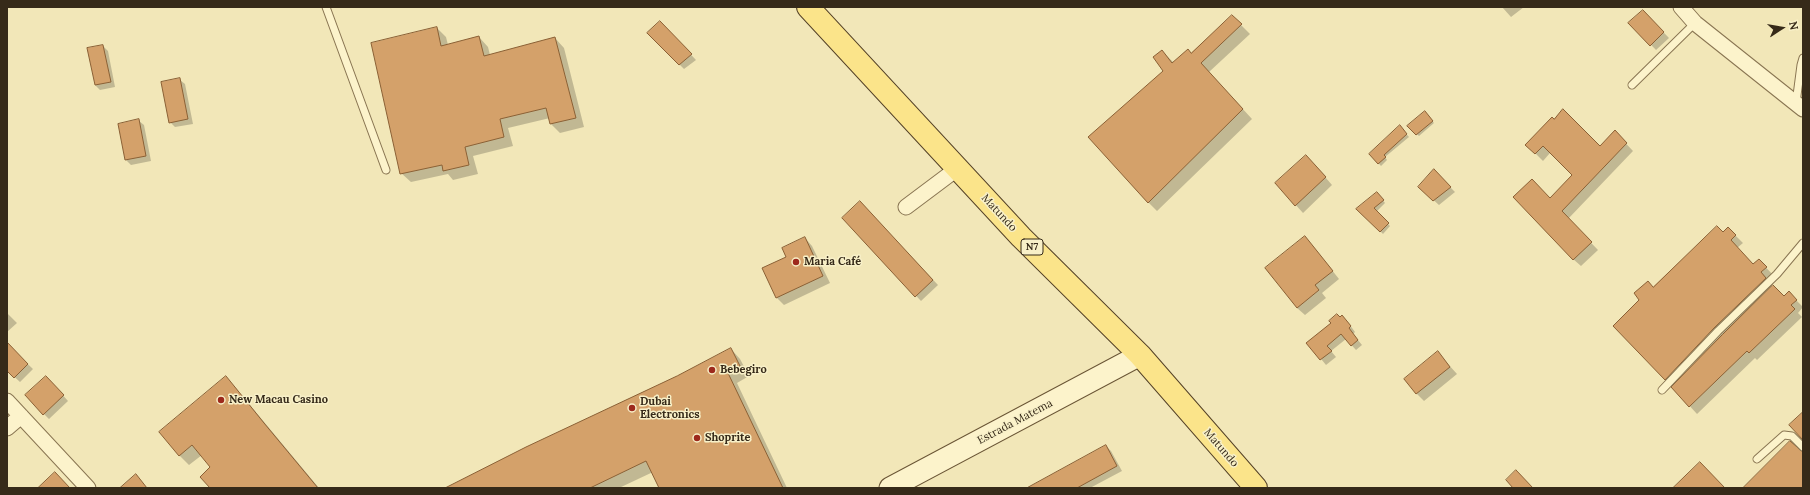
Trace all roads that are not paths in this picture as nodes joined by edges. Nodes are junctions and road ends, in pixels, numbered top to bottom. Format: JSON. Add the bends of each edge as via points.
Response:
{"nodes":[{"id":1,"x":326,"y":7,"type":"edge"},
{"id":2,"x":808,"y":7,"type":"edge"},
{"id":3,"x":1681,"y":7,"type":"edge"},
{"id":4,"x":1695,"y":23,"type":"junction"},
{"id":5,"x":1803,"y":58,"type":"edge"},
{"id":6,"x":1632,"y":85,"type":"dead end"},
{"id":7,"x":1800,"y":106,"type":"edge"},
{"id":8,"x":958,"y":168,"type":"junction"},
{"id":9,"x":386,"y":170,"type":"dead end"},
{"id":10,"x":906,"y":207,"type":"dead end"},
{"id":11,"x":1803,"y":243,"type":"edge"},
{"id":12,"x":1140,"y":355,"type":"junction"},
{"id":13,"x":1662,"y":390,"type":"dead end"},
{"id":14,"x":7,"y":401,"type":"edge"},
{"id":15,"x":21,"y":416,"type":"junction"},
{"id":16,"x":7,"y":428,"type":"edge"},
{"id":17,"x":1803,"y":447,"type":"edge"},
{"id":18,"x":1757,"y":459,"type":"dead end"},
{"id":19,"x":88,"y":488,"type":"edge"},
{"id":20,"x":890,"y":488,"type":"edge"},
{"id":21,"x":1256,"y":488,"type":"edge"}],
"edges":[{"from":1,"to":9,"type":"lane"},
{"from":2,"to":8,"type":"main road","name":"Matundo","number":"N7"},
{"from":3,"to":4,"type":"street"},
{"from":4,"to":6,"type":"lane"},
{"from":4,"to":7,"type":"street"},
{"from":5,"to":7,"type":"lane"},
{"from":8,"to":10,"type":"street"},
{"from":8,"to":12,"type":"main road","name":"Matundo","number":"N7","via":[[1021,237]]},
{"from":11,"to":13,"type":"lane","via":[[1777,274]]},
{"from":12,"to":20,"type":"street","name":"Estrada Matema"},
{"from":12,"to":21,"type":"main road","name":"Matundo","number":"N7"},
{"from":14,"to":15,"type":"street"},
{"from":15,"to":16,"type":"street"},
{"from":15,"to":19,"type":"street"},
{"from":17,"to":18,"type":"lane","via":[[1792,436],[1784,435]]}]}
